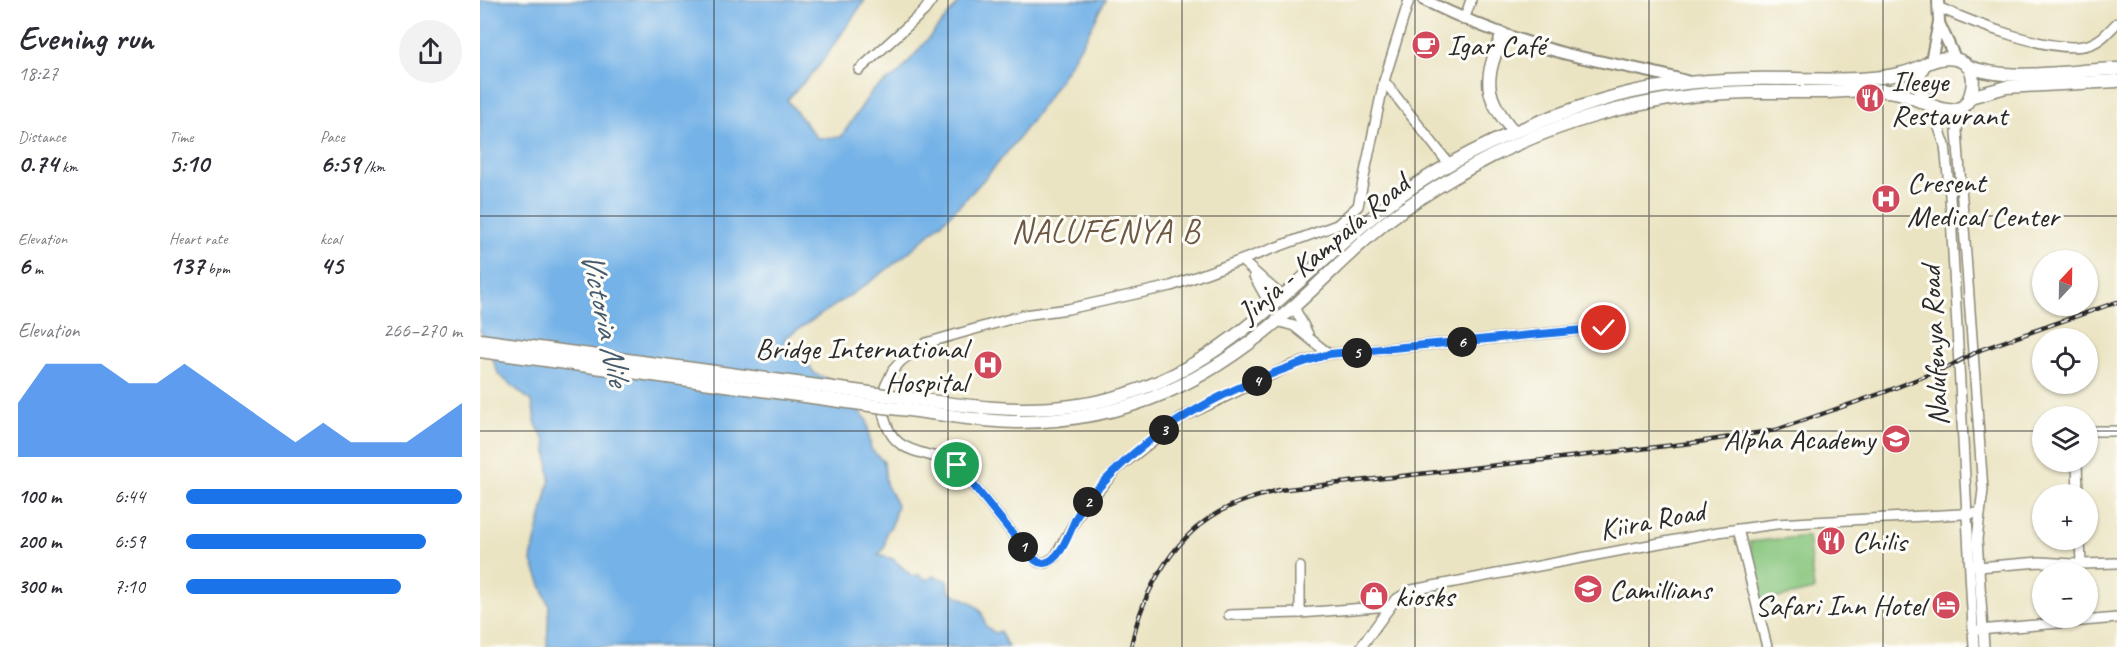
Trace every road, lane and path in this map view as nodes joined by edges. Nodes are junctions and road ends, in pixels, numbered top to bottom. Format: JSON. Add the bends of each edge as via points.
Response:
{"nodes":[{"id":1,"x":932,"y":0,"type":"edge"},
{"id":2,"x":1409,"y":0,"type":"edge"},
{"id":3,"x":1424,"y":0,"type":"edge"},
{"id":4,"x":1471,"y":0,"type":"edge"},
{"id":5,"x":1938,"y":3,"type":"edge"},
{"id":6,"x":1464,"y":20,"type":"junction"},
{"id":7,"x":1939,"y":22,"type":"junction"},
{"id":8,"x":2117,"y":23,"type":"edge"},
{"id":9,"x":1503,"y":34,"type":"junction"},
{"id":10,"x":1955,"y":58,"type":"junction"},
{"id":11,"x":1927,"y":63,"type":"junction"},
{"id":12,"x":1967,"y":66,"type":"junction"},
{"id":13,"x":2117,"y":69,"type":"edge"},
{"id":14,"x":859,"y":70,"type":"dead end"},
{"id":15,"x":1384,"y":81,"type":"junction"},
{"id":16,"x":2117,"y":81,"type":"edge"},
{"id":17,"x":1693,"y":84,"type":"junction"},
{"id":18,"x":1971,"y":97,"type":"junction"},
{"id":19,"x":1930,"y":106,"type":"junction"},
{"id":20,"x":1960,"y":108,"type":"junction"},
{"id":21,"x":1514,"y":132,"type":"junction"},
{"id":22,"x":1449,"y":164,"type":"junction"},
{"id":23,"x":1242,"y":261,"type":"junction"},
{"id":24,"x":1253,"y":273,"type":"junction"},
{"id":25,"x":1283,"y":297,"type":"junction"},
{"id":26,"x":1294,"y":307,"type":"junction"},
{"id":27,"x":1272,"y":308,"type":"junction"},
{"id":28,"x":1277,"y":321,"type":"junction"},
{"id":29,"x":1604,"y":328,"type":"dead end"},
{"id":30,"x":480,"y":340,"type":"edge"},
{"id":31,"x":1311,"y":340,"type":"junction"},
{"id":32,"x":480,"y":351,"type":"edge"},
{"id":33,"x":1329,"y":354,"type":"junction"},
{"id":34,"x":888,"y":401,"type":"junction"},
{"id":35,"x":2098,"y":431,"type":"edge"},
{"id":36,"x":2117,"y":431,"type":"edge"},
{"id":37,"x":1967,"y":513,"type":"junction"},
{"id":38,"x":1980,"y":513,"type":"junction"},
{"id":39,"x":1738,"y":530,"type":"junction"},
{"id":40,"x":2032,"y":563,"type":"edge"},
{"id":41,"x":2117,"y":563,"type":"edge"},
{"id":42,"x":2098,"y":565,"type":"edge"},
{"id":43,"x":1300,"y":567,"type":"dead end"},
{"id":44,"x":1978,"y":567,"type":"junction"},
{"id":45,"x":1390,"y":606,"type":"junction"},
{"id":46,"x":1300,"y":613,"type":"junction"},
{"id":47,"x":1228,"y":615,"type":"dead end"},
{"id":48,"x":2098,"y":618,"type":"edge"},
{"id":49,"x":2117,"y":618,"type":"edge"},
{"id":50,"x":2032,"y":624,"type":"edge"},
{"id":51,"x":1978,"y":630,"type":"junction"},
{"id":52,"x":1361,"y":647,"type":"edge"},
{"id":53,"x":1767,"y":647,"type":"edge"},
{"id":54,"x":1974,"y":647,"type":"edge"},
{"id":55,"x":1984,"y":647,"type":"edge"}],
"edges":[{"from":1,"to":14,"type":"street"},
{"from":2,"to":15,"type":"street"},
{"from":3,"to":6,"type":"main road"},
{"from":4,"to":6,"type":"street"},
{"from":5,"to":7,"type":"main road"},
{"from":5,"to":8,"type":"street","via":[[1978,25],[2072,48],[2096,42]]},
{"from":6,"to":9,"type":"main road"},
{"from":7,"to":10,"type":"main road"},
{"from":7,"to":11,"type":"main road"},
{"from":9,"to":17,"type":"main road"},
{"from":9,"to":21,"type":"highway","via":[[1487,82],[1491,99]]},
{"from":10,"to":11,"type":"highway","via":[[1947,56]]},
{"from":10,"to":12,"type":"highway"},
{"from":11,"to":17,"type":"highway","name":"Jinja - Kampala Road","via":[[1886,77],[1747,79]]},
{"from":11,"to":19,"type":"highway","via":[[1919,73],[1919,88]]},
{"from":12,"to":13,"type":"highway","via":[[1985,74],[2009,75]]},
{"from":12,"to":18,"type":"highway","via":[[1974,83]]},
{"from":15,"to":22,"type":"street"},
{"from":15,"to":23,"type":"street","via":[[1358,206],[1337,225]]},
{"from":16,"to":18,"type":"highway","via":[[2035,83],[1988,90]]},
{"from":17,"to":21,"type":"highway","name":"Jinja - Kampala Road","via":[[1600,101]]},
{"from":18,"to":20,"type":"highway"},
{"from":19,"to":20,"type":"highway","via":[[1950,111]]},
{"from":19,"to":26,"type":"highway","name":"Jinja - Kampala Road","via":[[1895,92],[1748,92],[1637,105],[1571,123],[1486,159],[1424,196],[1391,219]]},
{"from":19,"to":37,"type":"street","name":"Nalufenya Road","via":[[1945,145],[1950,196]]},
{"from":20,"to":38,"type":"street","name":"Nalufenya Road","via":[[1957,131],[1981,454]]},
{"from":21,"to":22,"type":"highway","name":"Jinja - Kampala Road"},
{"from":22,"to":25,"type":"highway","name":"Jinja - Kampala Road","via":[[1384,208]]},
{"from":23,"to":24,"type":"street"},
{"from":23,"to":34,"type":"street","via":[[1128,297],[1024,315],[926,344],[893,370]]},
{"from":24,"to":25,"type":"street"},
{"from":24,"to":27,"type":"street"},
{"from":25,"to":27,"type":"highway","name":"Jinja - Kampala Road"},
{"from":26,"to":28,"type":"highway","name":"Jinja - Kampala Road"},
{"from":26,"to":31,"type":"street"},
{"from":27,"to":34,"type":"highway","name":"Jinja - Kampala Road","via":[[1195,364],[1096,401],[1072,406],[997,409]]},
{"from":28,"to":31,"type":"street","via":[[1294,326]]},
{"from":28,"to":34,"type":"highway","name":"Jinja - Kampala Road","via":[[1225,361],[1177,388],[1099,415],[1017,422]]},
{"from":29,"to":33,"type":"street"},
{"from":30,"to":34,"type":"highway","bridge":true},
{"from":31,"to":33,"type":"street"},
{"from":32,"to":34,"type":"highway","bridge":true},
{"from":33,"to":34,"type":"street","via":[[1290,366],[1214,401],[1157,434],[1118,468],[1082,509],[1055,557],[1045,563],[1038,562],[1012,534],[957,465],[921,455],[897,442],[884,421]]},
{"from":35,"to":36,"type":"street"},
{"from":37,"to":38,"type":"street","name":"Kiira Road"},
{"from":37,"to":39,"type":"street","name":"Kiira Road","via":[[1805,521]]},
{"from":37,"to":51,"type":"street","name":"Nalufenya Road"},
{"from":38,"to":44,"type":"street","name":"Nalufenya Road"},
{"from":39,"to":45,"type":"street","name":"Kiira Road","via":[[1412,590]]},
{"from":39,"to":53,"type":"street"},
{"from":40,"to":44,"type":"street"},
{"from":41,"to":42,"type":"street"},
{"from":43,"to":46,"type":"street"},
{"from":44,"to":51,"type":"street","name":"Nalufenya Road"},
{"from":45,"to":46,"type":"street"},
{"from":45,"to":52,"type":"street","name":"Kiira Road"},
{"from":46,"to":47,"type":"street"},
{"from":48,"to":49,"type":"street"},
{"from":50,"to":51,"type":"street"},
{"from":51,"to":54,"type":"street"},
{"from":51,"to":55,"type":"street"}]}
